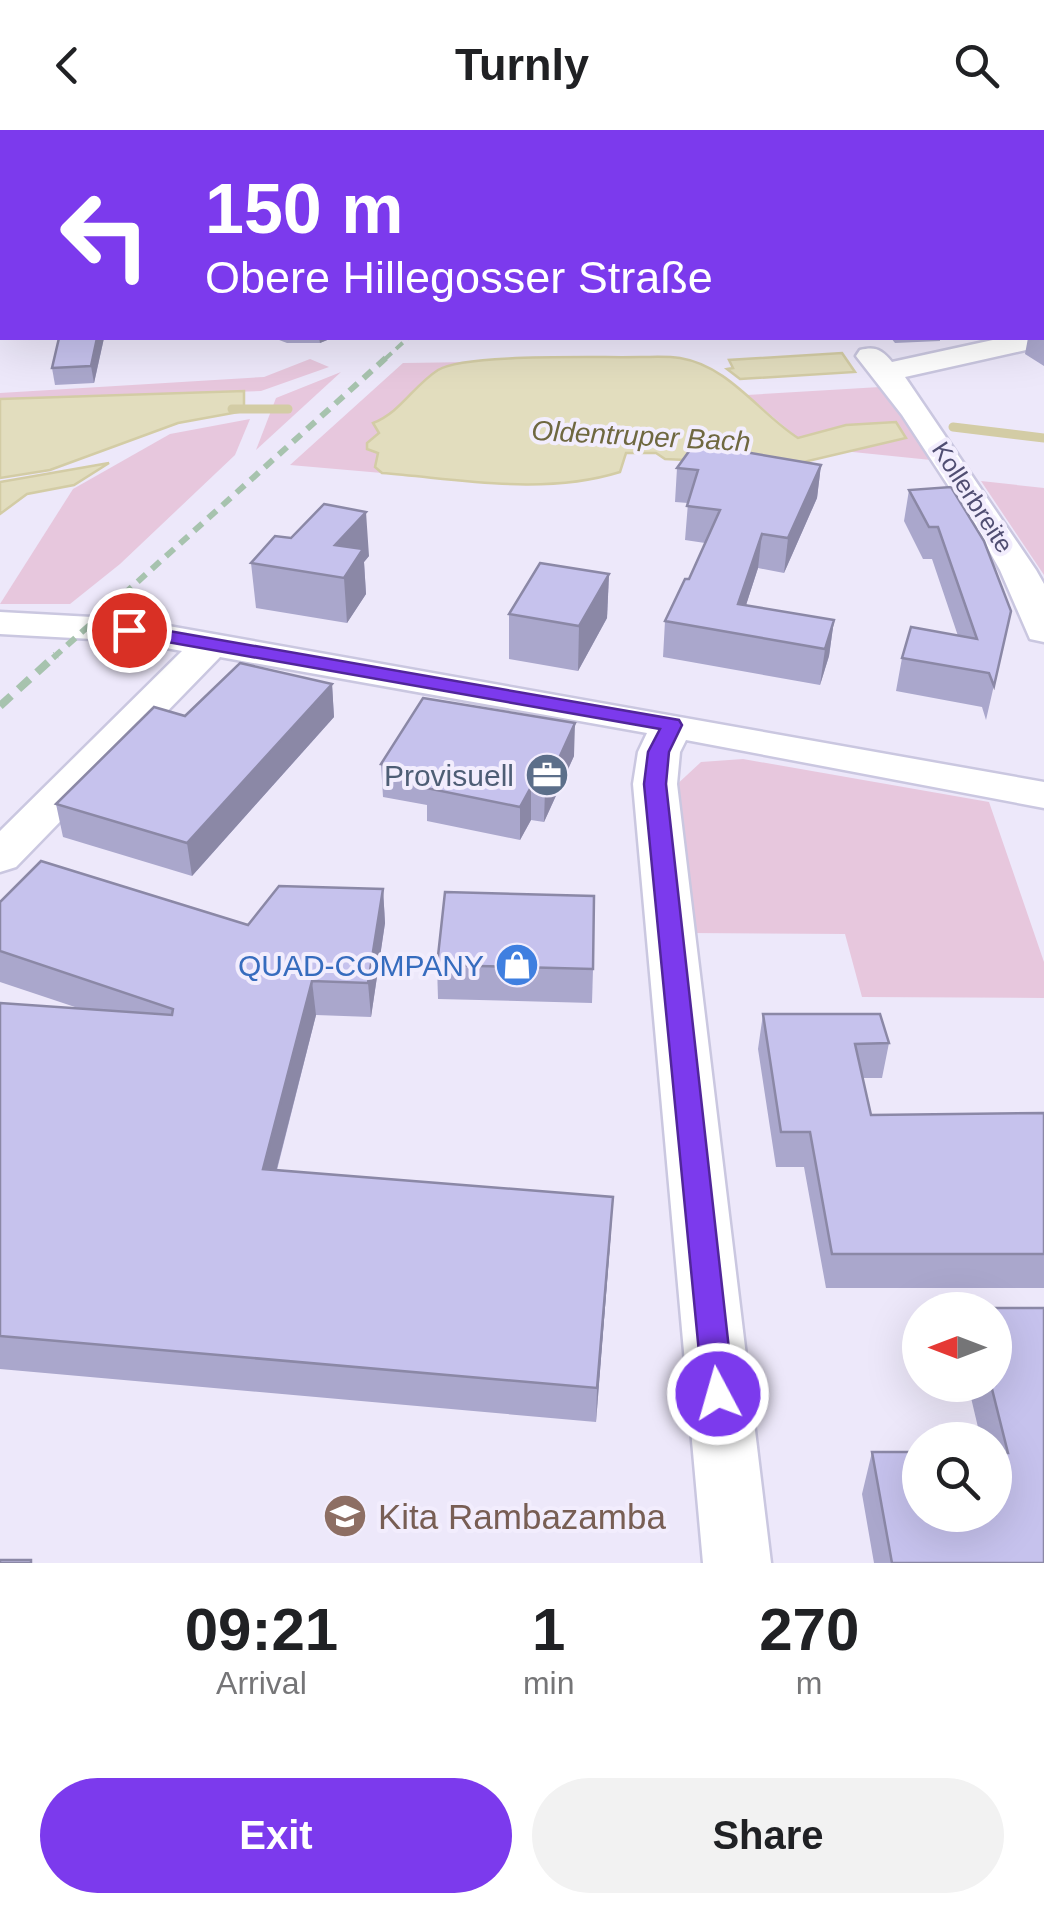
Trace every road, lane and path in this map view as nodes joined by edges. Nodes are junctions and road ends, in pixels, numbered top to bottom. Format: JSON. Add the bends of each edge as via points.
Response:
{"nodes":[{"id":1,"x":1028,"y":340,"type":"edge"},
{"id":2,"x":0,"y":623,"type":"edge"},
{"id":3,"x":1044,"y":631,"type":"edge"},
{"id":4,"x":211,"y":644,"type":"junction"},
{"id":5,"x":672,"y":725,"type":"junction"},
{"id":6,"x":1044,"y":795,"type":"edge"},
{"id":7,"x":0,"y":857,"type":"edge"},
{"id":8,"x":738,"y":1563,"type":"edge"}],
"edges":[{"from":1,"to":3,"type":"street","name":"Kollerbreite","via":[[878,364],[915,407],[1018,565]]},
{"from":2,"to":4,"type":"street","via":[[102,627]]},
{"from":4,"to":5,"type":"street"},
{"from":4,"to":7,"type":"street"},
{"from":5,"to":6,"type":"street"},
{"from":5,"to":8,"type":"street","via":[[659,752],[655,784]]}]}
